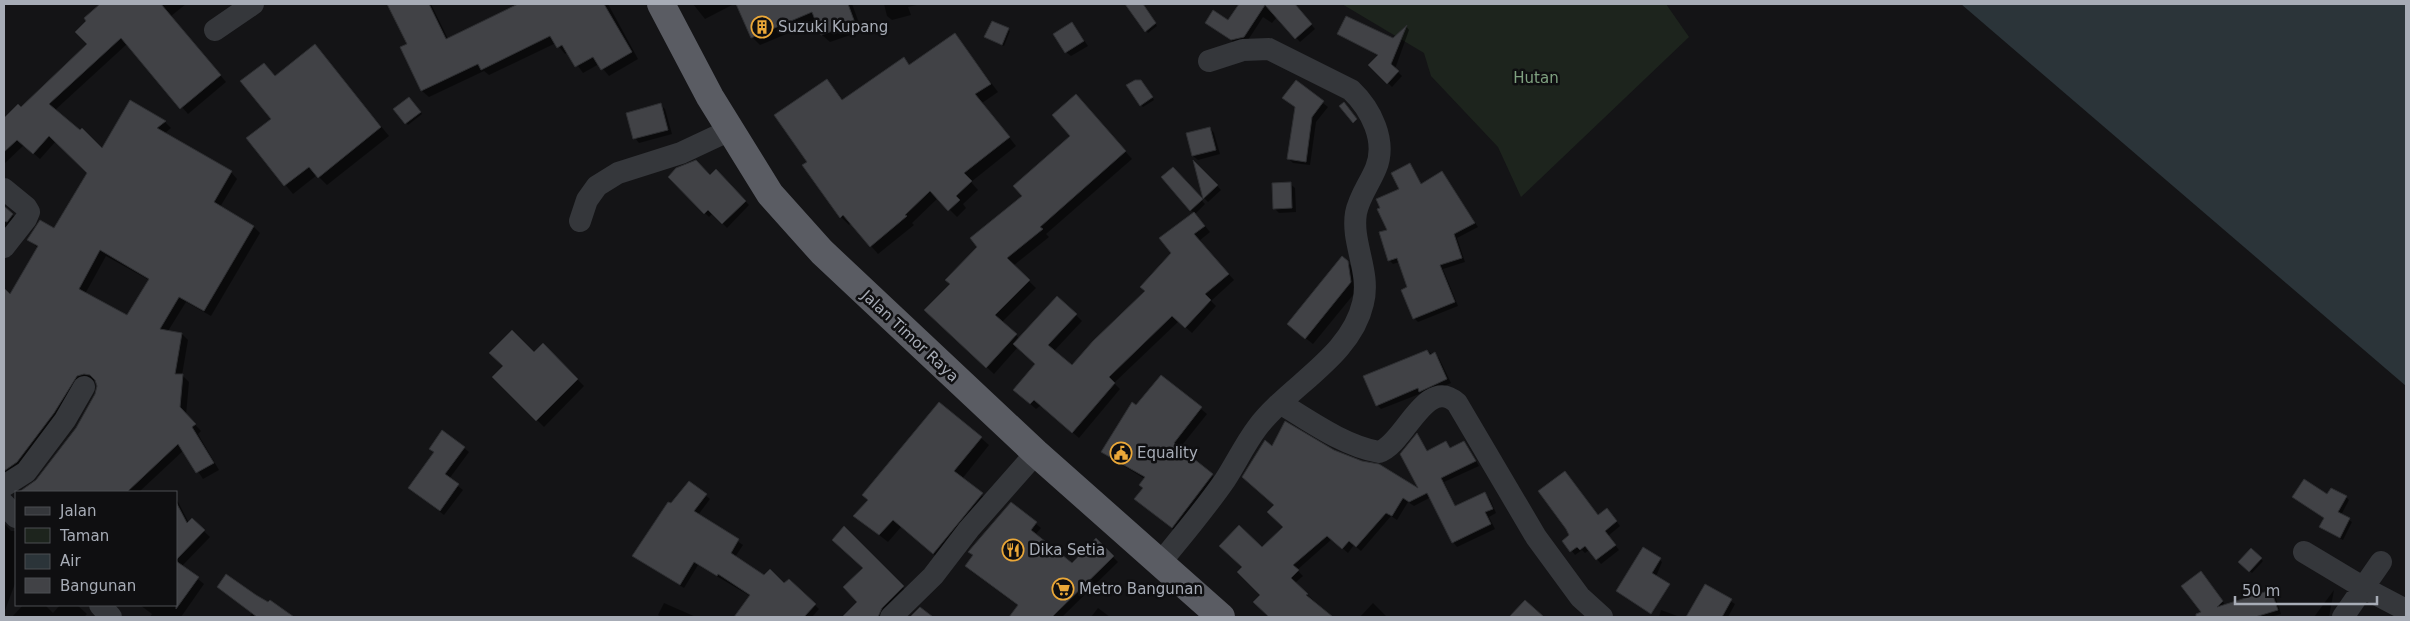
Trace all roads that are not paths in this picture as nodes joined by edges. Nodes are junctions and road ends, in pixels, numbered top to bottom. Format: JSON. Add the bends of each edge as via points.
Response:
{"nodes":[{"id":1,"x":253,"y":4,"type":"edge"},
{"id":2,"x":661,"y":4,"type":"edge"},
{"id":3,"x":215,"y":30,"type":"dead end"},
{"id":4,"x":1209,"y":61,"type":"dead end"},
{"id":5,"x":730,"y":130,"type":"junction"},
{"id":6,"x":4,"y":190,"type":"edge"},
{"id":7,"x":580,"y":221,"type":"dead end"},
{"id":8,"x":4,"y":247,"type":"edge"},
{"id":9,"x":84,"y":387,"type":"dead end"},
{"id":10,"x":1280,"y":403,"type":"junction"},
{"id":11,"x":1036,"y":453,"type":"junction"},
{"id":12,"x":4,"y":486,"type":"edge"},
{"id":13,"x":4,"y":504,"type":"edge"},
{"id":14,"x":15,"y":516,"type":"edge"},
{"id":15,"x":2304,"y":552,"type":"dead end"},
{"id":16,"x":2381,"y":562,"type":"dead end"},
{"id":17,"x":1160,"y":563,"type":"junction"},
{"id":18,"x":2364,"y":588,"type":"junction"},
{"id":19,"x":101,"y":606,"type":"edge"},
{"id":20,"x":2406,"y":610,"type":"edge"},
{"id":21,"x":111,"y":617,"type":"edge"},
{"id":22,"x":891,"y":617,"type":"edge"},
{"id":23,"x":1221,"y":617,"type":"edge"},
{"id":24,"x":1602,"y":617,"type":"edge"},
{"id":25,"x":2343,"y":617,"type":"edge"}],
"edges":[{"from":1,"to":3,"type":"street"},
{"from":2,"to":5,"type":"highway","name":"Jalan Timor Raya"},
{"from":4,"to":10,"type":"street","via":[[1243,50],[1262,48],[1278,51],[1304,68],[1350,90],[1365,106],[1378,135],[1380,154],[1377,167],[1356,213],[1357,240],[1366,281],[1360,312],[1344,340],[1301,386]]},
{"from":5,"to":7,"type":"street","via":[[681,154],[618,173],[596,186]]},
{"from":5,"to":11,"type":"highway","name":"Jalan Timor Raya","via":[[770,194],[822,252]]},
{"from":6,"to":8,"type":"street","via":[[29,212]]},
{"from":9,"to":12,"type":"street","via":[[65,420],[26,472]]},
{"from":10,"to":17,"type":"street","via":[[1257,428],[1219,487]]},
{"from":10,"to":24,"type":"street","via":[[1361,448],[1379,452],[1391,446],[1431,399],[1451,398],[1458,403],[1536,537],[1580,597]]},
{"from":11,"to":17,"type":"highway","name":"Jalan Timor Raya"},
{"from":11,"to":22,"type":"street","via":[[933,576]]},
{"from":13,"to":14,"type":"street"},
{"from":15,"to":18,"type":"street"},
{"from":16,"to":18,"type":"street"},
{"from":17,"to":23,"type":"highway","name":"Jalan Timor Raya"},
{"from":18,"to":20,"type":"street"},
{"from":18,"to":25,"type":"street"},
{"from":19,"to":21,"type":"street"}]}
